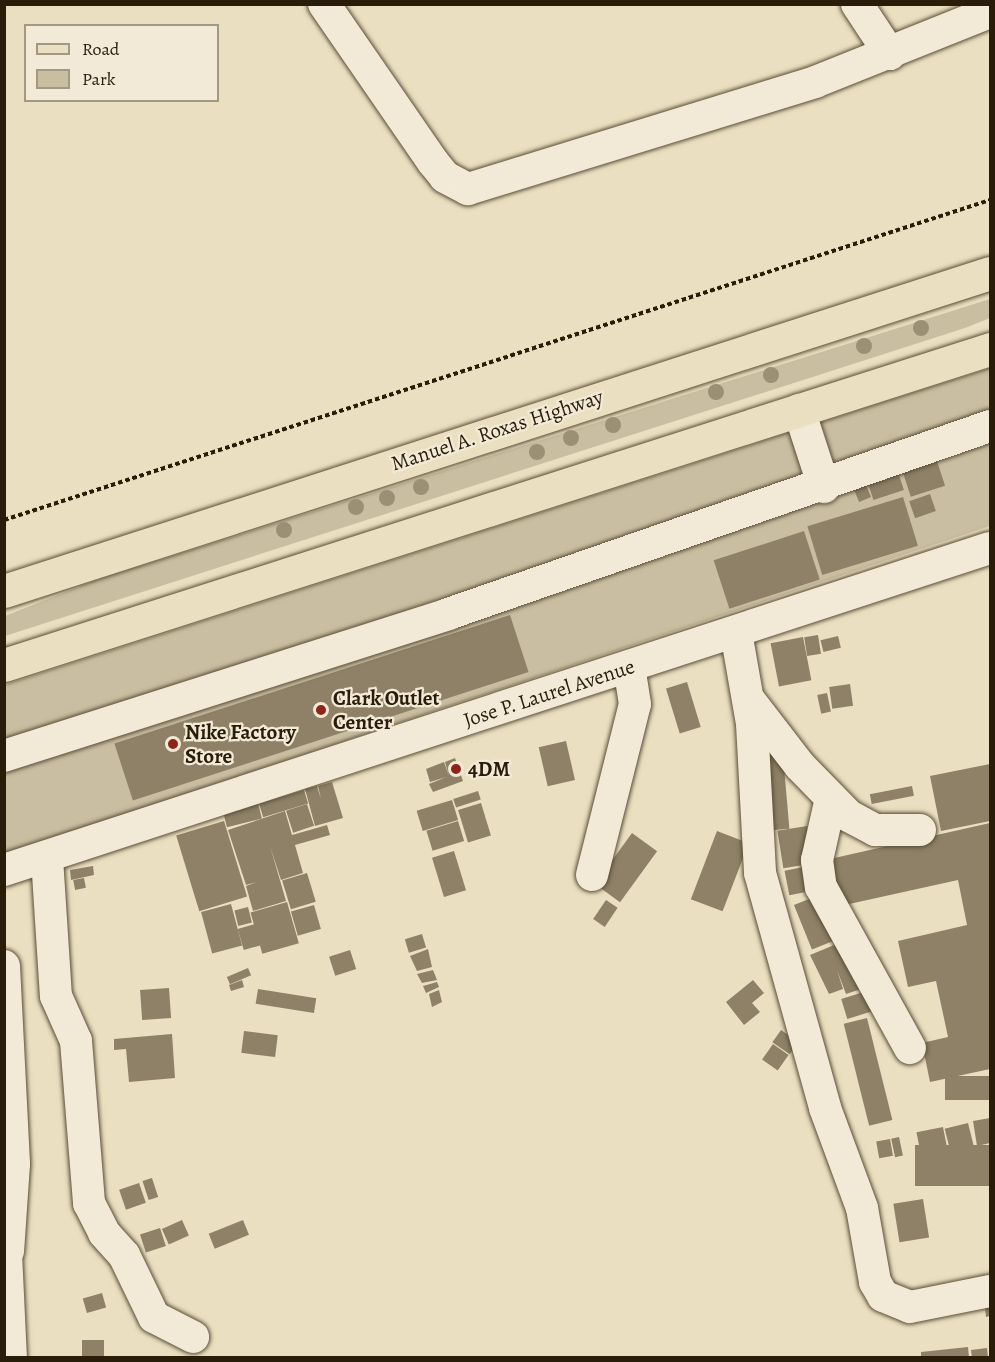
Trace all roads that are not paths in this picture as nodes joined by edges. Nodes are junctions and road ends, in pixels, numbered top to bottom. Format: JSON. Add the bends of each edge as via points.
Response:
{"nodes":[{"id":1,"x":324,"y":4,"type":"edge"},
{"id":2,"x":857,"y":4,"type":"edge"},
{"id":3,"x":990,"y":12,"type":"edge"},
{"id":4,"x":890,"y":54,"type":"junction"},
{"id":5,"x":990,"y":273,"type":"edge"},
{"id":6,"x":990,"y":349,"type":"edge"},
{"id":7,"x":799,"y":410,"type":"junction"},
{"id":8,"x":990,"y":426,"type":"edge"},
{"id":9,"x":824,"y":487,"type":"junction"},
{"id":10,"x":990,"y":548,"type":"edge"},
{"id":11,"x":4,"y":591,"type":"edge"},
{"id":12,"x":736,"y":632,"type":"junction"},
{"id":13,"x":4,"y":664,"type":"edge"},
{"id":14,"x":629,"y":667,"type":"junction"},
{"id":15,"x":749,"y":699,"type":"junction"},
{"id":16,"x":4,"y":756,"type":"edge"},
{"id":17,"x":831,"y":798,"type":"junction"},
{"id":18,"x":920,"y":830,"type":"dead end"},
{"id":19,"x":47,"y":858,"type":"junction"},
{"id":20,"x":4,"y":870,"type":"edge"},
{"id":21,"x":592,"y":875,"type":"dead end"},
{"id":22,"x":4,"y":966,"type":"edge"},
{"id":23,"x":7,"y":1017,"type":"edge"},
{"id":24,"x":910,"y":1048,"type":"dead end"},
{"id":25,"x":9,"y":1150,"type":"edge"},
{"id":26,"x":6,"y":1241,"type":"edge"},
{"id":27,"x":990,"y":1291,"type":"edge"},
{"id":28,"x":193,"y":1337,"type":"dead end"},
{"id":29,"x":11,"y":1355,"type":"edge"}],
"edges":[{"from":1,"to":4,"type":"street","via":[[433,162],[445,177],[468,189]]},
{"from":2,"to":4,"type":"street"},
{"from":3,"to":4,"type":"street"},
{"from":5,"to":11,"type":"main road","name":"Manuel A. Roxas Highway"},
{"from":6,"to":7,"type":"main road"},
{"from":7,"to":9,"type":"street"},
{"from":7,"to":13,"type":"main road"},
{"from":8,"to":9,"type":"street"},
{"from":9,"to":16,"type":"street","via":[[448,614]]},
{"from":10,"to":12,"type":"street","name":"Jose P. Laurel Avenue"},
{"from":12,"to":14,"type":"street","name":"Jose P. Laurel Avenue"},
{"from":12,"to":15,"type":"street"},
{"from":14,"to":19,"type":"street","name":"Jose P. Laurel Avenue"},
{"from":14,"to":21,"type":"street","via":[[635,704]]},
{"from":15,"to":17,"type":"street"},
{"from":15,"to":27,"type":"street","via":[[760,873],[825,1108],[862,1209],[875,1282],[883,1296],[910,1307]]},
{"from":17,"to":18,"type":"street","via":[[849,816],[875,830]]},
{"from":17,"to":24,"type":"street","via":[[818,860],[821,887]]},
{"from":19,"to":20,"type":"street","name":"Jose P. Laurel Avenue"},
{"from":19,"to":28,"type":"street","via":[[56,996],[76,1041],[89,1203],[104,1233],[124,1255],[154,1317]]},
{"from":22,"to":23,"type":"street"},
{"from":23,"to":25,"type":"street"},
{"from":25,"to":26,"type":"street"},
{"from":26,"to":29,"type":"street"}]}
